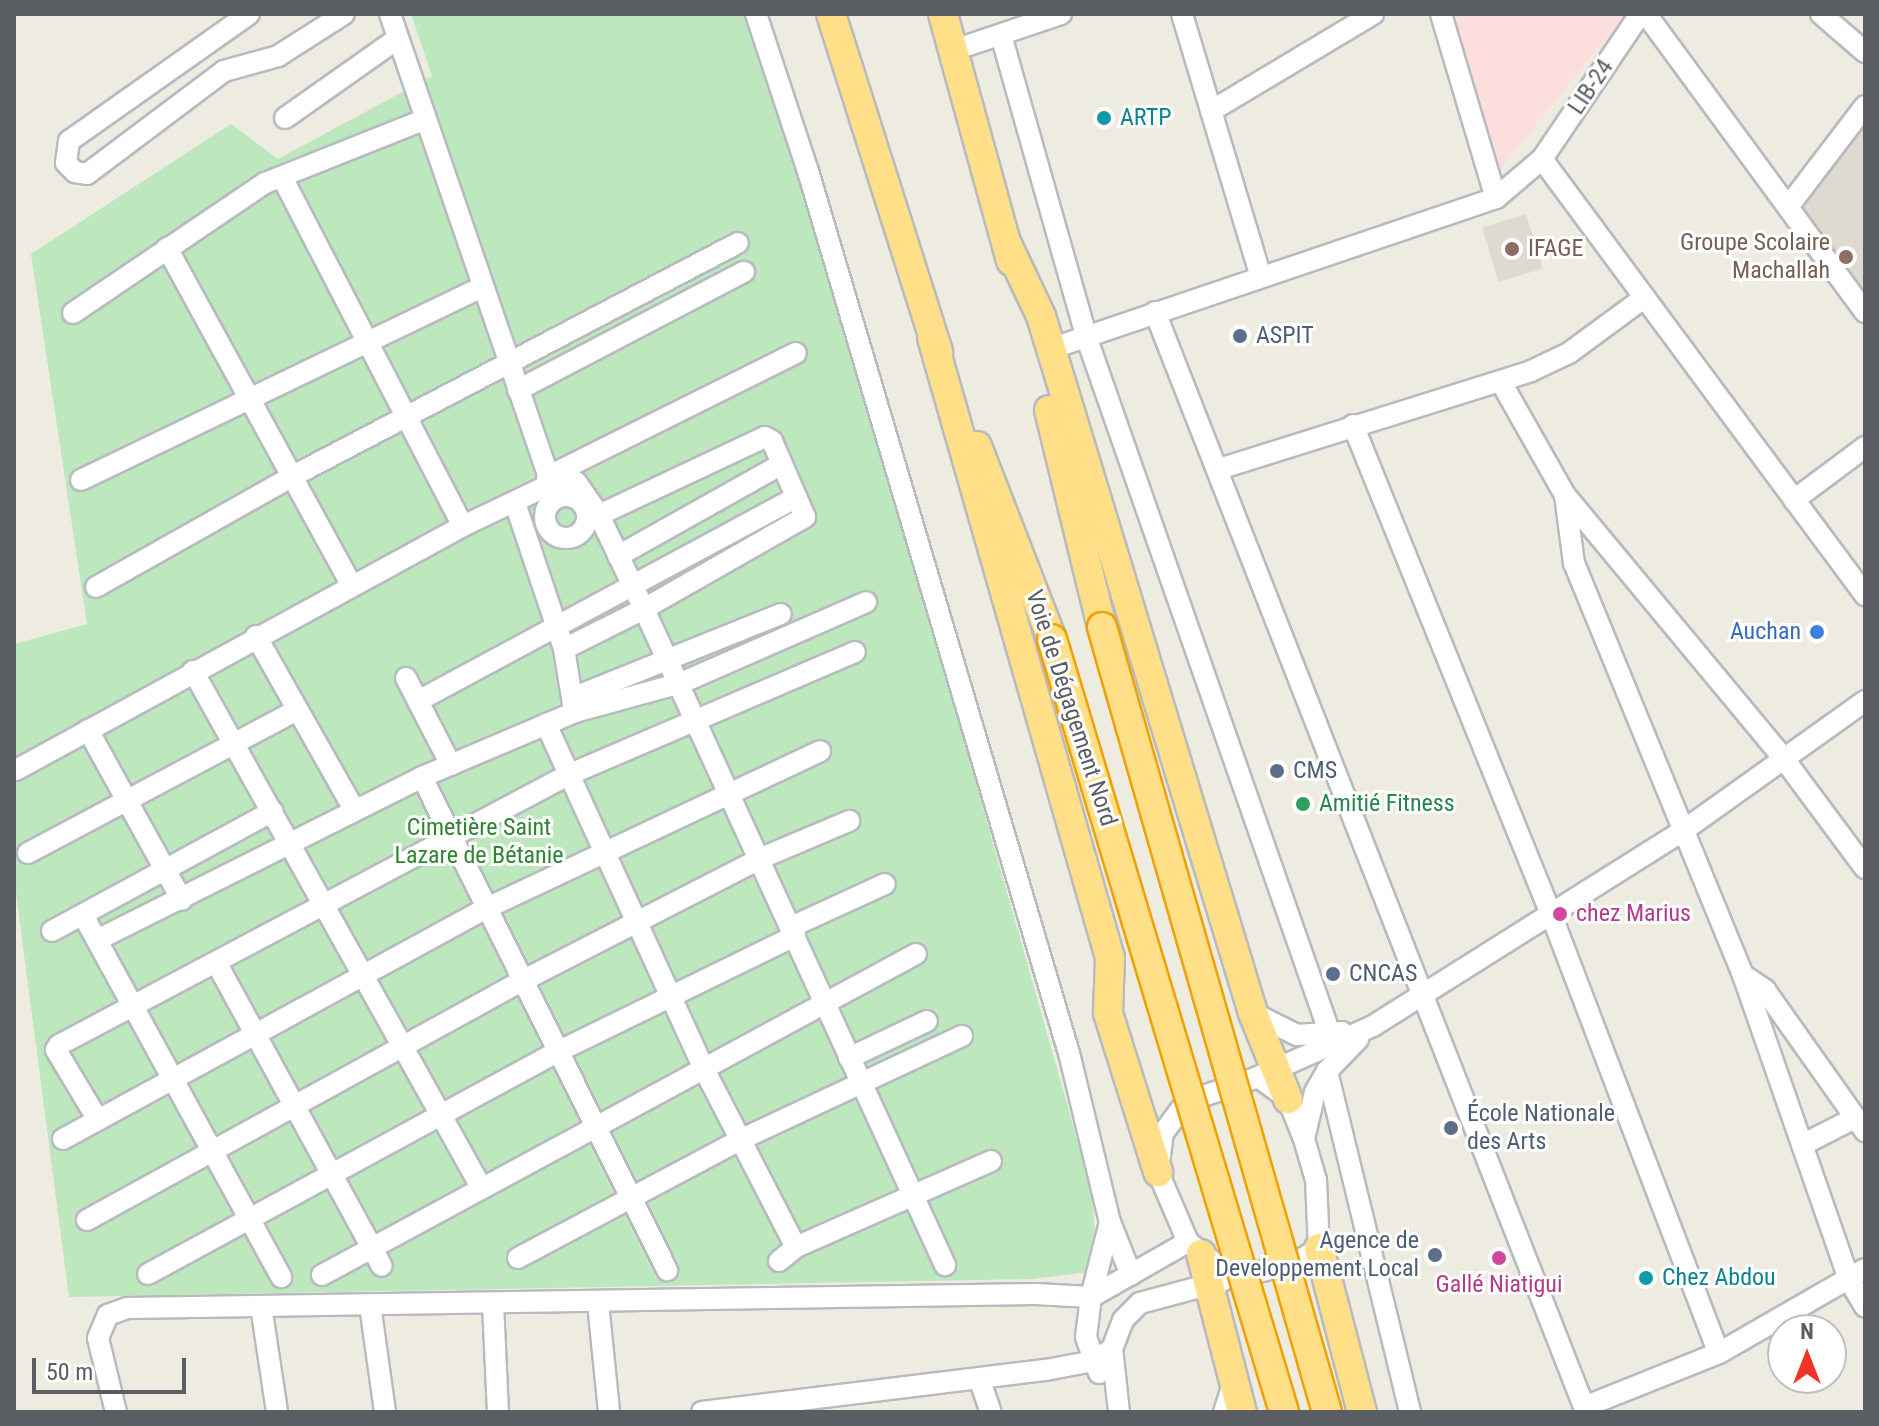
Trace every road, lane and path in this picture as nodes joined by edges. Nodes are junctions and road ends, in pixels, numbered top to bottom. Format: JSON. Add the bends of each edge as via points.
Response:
{"nodes":[{"id":1,"x":249,"y":14,"type":"edge"},
{"id":2,"x":344,"y":14,"type":"edge"},
{"id":3,"x":390,"y":14,"type":"edge"},
{"id":4,"x":756,"y":14,"type":"edge"},
{"id":5,"x":831,"y":14,"type":"edge"},
{"id":6,"x":943,"y":14,"type":"edge"},
{"id":7,"x":1061,"y":14,"type":"edge"},
{"id":8,"x":1182,"y":14,"type":"edge"},
{"id":9,"x":1373,"y":14,"type":"edge"},
{"id":10,"x":1441,"y":14,"type":"edge"},
{"id":11,"x":1643,"y":14,"type":"edge"},
{"id":12,"x":1821,"y":14,"type":"edge"},
{"id":13,"x":1001,"y":35,"type":"junction"},
{"id":14,"x":397,"y":39,"type":"junction"},
{"id":15,"x":954,"y":50,"type":"junction"},
{"id":16,"x":1865,"y":52,"type":"edge"},
{"id":17,"x":1865,"y":106,"type":"edge"},
{"id":18,"x":1211,"y":111,"type":"junction"},
{"id":19,"x":285,"y":118,"type":"dead end"},
{"id":20,"x":423,"y":120,"type":"junction"},
{"id":21,"x":1542,"y":159,"type":"junction"},
{"id":22,"x":283,"y":179,"type":"junction"},
{"id":23,"x":1496,"y":198,"type":"junction"},
{"id":24,"x":1788,"y":207,"type":"junction"},
{"id":25,"x":1006,"y":242,"type":"junction"},
{"id":26,"x":738,"y":243,"type":"dead end"},
{"id":27,"x":167,"y":248,"type":"junction"},
{"id":28,"x":744,"y":272,"type":"dead end"},
{"id":29,"x":1261,"y":277,"type":"junction"},
{"id":30,"x":482,"y":287,"type":"junction"},
{"id":31,"x":1644,"y":298,"type":"junction"},
{"id":32,"x":1155,"y":312,"type":"junction"},
{"id":33,"x":1865,"y":312,"type":"edge"},
{"id":34,"x":73,"y":313,"type":"dead end"},
{"id":35,"x":1086,"y":336,"type":"junction"},
{"id":36,"x":932,"y":338,"type":"junction"},
{"id":37,"x":365,"y":342,"type":"junction"},
{"id":38,"x":1050,"y":349,"type":"junction"},
{"id":39,"x":796,"y":353,"type":"dead end"},
{"id":40,"x":509,"y":363,"type":"junction"},
{"id":41,"x":1501,"y":382,"type":"junction"},
{"id":42,"x":518,"y":390,"type":"junction"},
{"id":43,"x":250,"y":400,"type":"junction"},
{"id":44,"x":406,"y":420,"type":"junction"},
{"id":45,"x":1353,"y":425,"type":"junction"},
{"id":46,"x":1865,"y":447,"type":"edge"},
{"id":47,"x":782,"y":464,"type":"junction"},
{"id":48,"x":1219,"y":469,"type":"junction"},
{"id":49,"x":293,"y":476,"type":"junction"},
{"id":50,"x":81,"y":480,"type":"dead end"},
{"id":51,"x":551,"y":486,"type":"junction"},
{"id":52,"x":1565,"y":495,"type":"junction"},
{"id":53,"x":797,"y":497,"type":"junction"},
{"id":54,"x":1794,"y":500,"type":"junction"},
{"id":55,"x":515,"y":503,"type":"junction"},
{"id":56,"x":599,"y":515,"type":"junction"},
{"id":57,"x":463,"y":526,"type":"junction"},
{"id":58,"x":618,"y":556,"type":"junction"},
{"id":59,"x":632,"y":584,"type":"junction"},
{"id":60,"x":352,"y":586,"type":"junction"},
{"id":61,"x":96,"y":587,"type":"dead end"},
{"id":62,"x":1865,"y":595,"type":"edge"},
{"id":63,"x":866,"y":602,"type":"dead end"},
{"id":64,"x":644,"y":609,"type":"junction"},
{"id":65,"x":781,"y":614,"type":"dead end"},
{"id":66,"x":557,"y":625,"type":"junction"},
{"id":67,"x":256,"y":636,"type":"junction"},
{"id":68,"x":564,"y":649,"type":"junction"},
{"id":69,"x":855,"y":652,"type":"dead end"},
{"id":70,"x":670,"y":660,"type":"junction"},
{"id":71,"x":193,"y":671,"type":"junction"},
{"id":72,"x":406,"y":678,"type":"dead end"},
{"id":73,"x":681,"y":683,"type":"junction"},
{"id":74,"x":418,"y":701,"type":"junction"},
{"id":75,"x":1865,"y":701,"type":"edge"},
{"id":76,"x":574,"y":705,"type":"junction"},
{"id":77,"x":297,"y":710,"type":"junction"},
{"id":78,"x":697,"y":720,"type":"junction"},
{"id":79,"x":546,"y":724,"type":"junction"},
{"id":80,"x":88,"y":730,"type":"junction"},
{"id":81,"x":236,"y":740,"type":"junction"},
{"id":82,"x":820,"y":751,"type":"dead end"},
{"id":83,"x":1784,"y":759,"type":"junction"},
{"id":84,"x":451,"y":765,"type":"junction"},
{"id":85,"x":16,"y":770,"type":"edge"},
{"id":86,"x":568,"y":775,"type":"junction"},
{"id":87,"x":422,"y":777,"type":"junction"},
{"id":88,"x":728,"y":793,"type":"junction"},
{"id":89,"x":126,"y":801,"type":"junction"},
{"id":90,"x":354,"y":809,"type":"junction"},
{"id":91,"x":273,"y":811,"type":"junction"},
{"id":92,"x":849,"y":821,"type":"dead end"},
{"id":93,"x":1684,"y":830,"type":"junction"},
{"id":94,"x":453,"y":833,"type":"junction"},
{"id":95,"x":289,"y":841,"type":"junction"},
{"id":96,"x":603,"y":851,"type":"junction"},
{"id":97,"x":28,"y":853,"type":"dead end"},
{"id":98,"x":759,"y":859,"type":"junction"},
{"id":99,"x":1865,"y":868,"type":"edge"},
{"id":100,"x":166,"y":870,"type":"junction"},
{"id":101,"x":885,"y":884,"type":"dead end"},
{"id":102,"x":182,"y":900,"type":"junction"},
{"id":103,"x":326,"y":902,"type":"junction"},
{"id":104,"x":489,"y":907,"type":"junction"},
{"id":105,"x":1551,"y":914,"type":"junction"},
{"id":106,"x":83,"y":915,"type":"junction"},
{"id":107,"x":637,"y":923,"type":"junction"},
{"id":108,"x":52,"y":931,"type":"dead end"},
{"id":109,"x":793,"y":932,"type":"junction"},
{"id":110,"x":97,"y":940,"type":"junction"},
{"id":111,"x":916,"y":954,"type":"dead end"},
{"id":112,"x":216,"y":962,"type":"junction"},
{"id":113,"x":363,"y":973,"type":"junction"},
{"id":114,"x":1743,"y":975,"type":"junction"},
{"id":115,"x":524,"y":980,"type":"junction"},
{"id":116,"x":671,"y":993,"type":"junction"},
{"id":117,"x":1425,"y":993,"type":"junction"},
{"id":118,"x":133,"y":1006,"type":"junction"},
{"id":119,"x":825,"y":1006,"type":"junction"},
{"id":120,"x":1253,"y":1013,"type":"junction"},
{"id":121,"x":927,"y":1021,"type":"dead end"},
{"id":122,"x":1373,"y":1026,"type":"junction"},
{"id":123,"x":257,"y":1032,"type":"junction"},
{"id":124,"x":1330,"y":1034,"type":"junction"},
{"id":125,"x":962,"y":1036,"type":"dead end"},
{"id":126,"x":403,"y":1047,"type":"junction"},
{"id":127,"x":557,"y":1052,"type":"junction"},
{"id":128,"x":849,"y":1058,"type":"junction"},
{"id":129,"x":704,"y":1069,"type":"junction"},
{"id":130,"x":1327,"y":1071,"type":"junction"},
{"id":131,"x":1268,"y":1073,"type":"junction"},
{"id":132,"x":171,"y":1079,"type":"junction"},
{"id":133,"x":859,"y":1081,"type":"junction"},
{"id":134,"x":1288,"y":1099,"type":"joint"},
{"id":135,"x":294,"y":1103,"type":"junction"},
{"id":136,"x":440,"y":1117,"type":"junction"},
{"id":137,"x":98,"y":1120,"type":"junction"},
{"id":138,"x":1860,"y":1124,"type":"edge"},
{"id":139,"x":591,"y":1126,"type":"junction"},
{"id":140,"x":63,"y":1139,"type":"dead end"},
{"id":141,"x":742,"y":1139,"type":"junction"},
{"id":142,"x":1304,"y":1139,"type":"junction"},
{"id":143,"x":1802,"y":1145,"type":"junction"},
{"id":144,"x":210,"y":1151,"type":"junction"},
{"id":145,"x":991,"y":1161,"type":"dead end"},
{"id":146,"x":1158,"y":1172,"type":"junction"},
{"id":147,"x":333,"y":1177,"type":"junction"},
{"id":148,"x":481,"y":1187,"type":"junction"},
{"id":149,"x":911,"y":1193,"type":"junction"},
{"id":150,"x":632,"y":1201,"type":"junction"},
{"id":151,"x":87,"y":1220,"type":"dead end"},
{"id":152,"x":249,"y":1220,"type":"junction"},
{"id":153,"x":1110,"y":1222,"type":"junction"},
{"id":154,"x":372,"y":1247,"type":"junction"},
{"id":155,"x":796,"y":1247,"type":"junction"},
{"id":156,"x":1194,"y":1248,"type":"junction"},
{"id":157,"x":1319,"y":1248,"type":"junction"},
{"id":158,"x":518,"y":1258,"type":"dead end"},
{"id":159,"x":779,"y":1261,"type":"dead end"},
{"id":160,"x":945,"y":1265,"type":"dead end"},
{"id":161,"x":382,"y":1266,"type":"dead end"},
{"id":162,"x":667,"y":1270,"type":"dead end"},
{"id":163,"x":148,"y":1274,"type":"dead end"},
{"id":164,"x":1857,"y":1274,"type":"edge"},
{"id":165,"x":322,"y":1275,"type":"dead end"},
{"id":166,"x":1131,"y":1275,"type":"junction"},
{"id":167,"x":281,"y":1277,"type":"dead end"},
{"id":168,"x":1220,"y":1281,"type":"junction"},
{"id":169,"x":1091,"y":1297,"type":"junction"},
{"id":170,"x":493,"y":1303,"type":"junction"},
{"id":171,"x":598,"y":1303,"type":"junction"},
{"id":172,"x":370,"y":1305,"type":"junction"},
{"id":173,"x":261,"y":1306,"type":"junction"},
{"id":174,"x":1865,"y":1307,"type":"edge"},
{"id":175,"x":1112,"y":1349,"type":"junction"},
{"id":176,"x":1719,"y":1353,"type":"junction"},
{"id":177,"x":1093,"y":1361,"type":"junction"},
{"id":178,"x":979,"y":1378,"type":"junction"},
{"id":179,"x":1234,"y":1381,"type":"junction"},
{"id":180,"x":1116,"y":1402,"type":"edge"},
{"id":181,"x":1585,"y":1410,"type":"edge"},
{"id":182,"x":116,"y":1412,"type":"edge"},
{"id":183,"x":277,"y":1412,"type":"edge"},
{"id":184,"x":385,"y":1412,"type":"edge"},
{"id":185,"x":498,"y":1412,"type":"edge"},
{"id":186,"x":609,"y":1412,"type":"edge"},
{"id":187,"x":702,"y":1412,"type":"edge"},
{"id":188,"x":991,"y":1412,"type":"edge"},
{"id":189,"x":1224,"y":1412,"type":"edge"},
{"id":190,"x":1242,"y":1412,"type":"edge"},
{"id":191,"x":1284,"y":1412,"type":"edge"},
{"id":192,"x":1327,"y":1412,"type":"edge"},
{"id":193,"x":1362,"y":1412,"type":"edge"},
{"id":194,"x":1410,"y":1412,"type":"edge"}],
"edges":[{"from":1,"to":2,"type":"street","via":[[69,141],[66,163],[87,174],[224,71],[278,56]]},
{"from":3,"to":14,"type":"street"},
{"from":4,"to":153,"type":"street","via":[[812,186],[1069,1053]]},
{"from":5,"to":36,"type":"highway","name":"Voie de Dégagement Nord"},
{"from":6,"to":15,"type":"highway","name":"Voie de Dégagement Nord"},
{"from":7,"to":13,"type":"street"},
{"from":8,"to":18,"type":"street"},
{"from":9,"to":18,"type":"street"},
{"from":10,"to":23,"type":"street"},
{"from":11,"to":21,"type":"street","name":"LIB-24"},
{"from":11,"to":24,"type":"street"},
{"from":12,"to":16,"type":"street"},
{"from":13,"to":15,"type":"street"},
{"from":13,"to":35,"type":"street"},
{"from":14,"to":19,"type":"street"},
{"from":14,"to":20,"type":"street"},
{"from":15,"to":25,"type":"highway","name":"Voie de Dégagement Nord"},
{"from":17,"to":24,"type":"street"},
{"from":18,"to":29,"type":"street"},
{"from":20,"to":22,"type":"street"},
{"from":20,"to":30,"type":"street"},
{"from":21,"to":23,"type":"street","name":"LIB-24"},
{"from":21,"to":31,"type":"street"},
{"from":22,"to":27,"type":"street","via":[[265,183]]},
{"from":22,"to":37,"type":"street"},
{"from":23,"to":29,"type":"street"},
{"from":24,"to":33,"type":"street"},
{"from":25,"to":38,"type":"highway"},
{"from":25,"to":192,"type":"highway","name":"Voie de Dégagement Nord","bridge":true,"via":[[1102,627]]},
{"from":26,"to":40,"type":"street"},
{"from":27,"to":34,"type":"street"},
{"from":27,"to":43,"type":"street"},
{"from":28,"to":42,"type":"street"},
{"from":29,"to":32,"type":"street"},
{"from":30,"to":37,"type":"street"},
{"from":30,"to":40,"type":"street"},
{"from":31,"to":41,"type":"street","via":[[1569,353]]},
{"from":31,"to":54,"type":"street"},
{"from":32,"to":35,"type":"street"},
{"from":32,"to":48,"type":"street"},
{"from":35,"to":38,"type":"street"},
{"from":35,"to":124,"type":"street"},
{"from":36,"to":146,"type":"highway","via":[[1110,958],[1108,1013]]},
{"from":36,"to":191,"type":"highway","name":"Voie de Dégagement Nord","bridge":true,"via":[[1052,639]]},
{"from":37,"to":43,"type":"street"},
{"from":37,"to":44,"type":"street"},
{"from":38,"to":120,"type":"highway"},
{"from":39,"to":51,"type":"street"},
{"from":40,"to":42,"type":"street"},
{"from":40,"to":44,"type":"street"},
{"from":41,"to":45,"type":"street"},
{"from":41,"to":52,"type":"street"},
{"from":42,"to":51,"type":"street"},
{"from":43,"to":49,"type":"street"},
{"from":43,"to":50,"type":"street"},
{"from":44,"to":49,"type":"street"},
{"from":44,"to":57,"type":"street"},
{"from":45,"to":48,"type":"street"},
{"from":45,"to":105,"type":"street"},
{"from":46,"to":54,"type":"street"},
{"from":47,"to":53,"type":"street"},
{"from":47,"to":56,"type":"street","via":[[765,437]]},
{"from":47,"to":58,"type":"street"},
{"from":48,"to":117,"type":"street"},
{"from":49,"to":60,"type":"street"},
{"from":49,"to":61,"type":"street"},
{"from":51,"to":55,"type":"street"},
{"from":51,"to":56,"type":"street","via":[[576,482]]},
{"from":52,"to":83,"type":"street"},
{"from":52,"to":93,"type":"street","via":[[1574,563]]},
{"from":53,"to":59,"type":"street"},
{"from":53,"to":64,"type":"street","via":[[805,517]]},
{"from":54,"to":62,"type":"street"},
{"from":55,"to":57,"type":"street"},
{"from":55,"to":66,"type":"street"},
{"from":56,"to":58,"type":"street"},
{"from":57,"to":60,"type":"street"},
{"from":58,"to":59,"type":"street"},
{"from":59,"to":64,"type":"street"},
{"from":59,"to":66,"type":"street"},
{"from":60,"to":67,"type":"street"},
{"from":63,"to":73,"type":"street"},
{"from":64,"to":68,"type":"street"},
{"from":64,"to":70,"type":"street"},
{"from":65,"to":70,"type":"street"},
{"from":66,"to":68,"type":"street"},
{"from":66,"to":74,"type":"street"},
{"from":67,"to":71,"type":"street"},
{"from":67,"to":77,"type":"street"},
{"from":68,"to":76,"type":"street"},
{"from":69,"to":78,"type":"street"},
{"from":70,"to":73,"type":"street"},
{"from":70,"to":76,"type":"street"},
{"from":71,"to":80,"type":"street"},
{"from":71,"to":81,"type":"street"},
{"from":72,"to":74,"type":"street"},
{"from":73,"to":76,"type":"street"},
{"from":73,"to":78,"type":"street"},
{"from":74,"to":84,"type":"street"},
{"from":75,"to":83,"type":"street"},
{"from":76,"to":79,"type":"street"},
{"from":77,"to":81,"type":"street"},
{"from":77,"to":90,"type":"street"},
{"from":78,"to":86,"type":"street"},
{"from":78,"to":88,"type":"street"},
{"from":79,"to":84,"type":"street"},
{"from":79,"to":86,"type":"street"},
{"from":80,"to":85,"type":"street"},
{"from":80,"to":89,"type":"street"},
{"from":81,"to":89,"type":"street"},
{"from":81,"to":91,"type":"street"},
{"from":82,"to":88,"type":"street"},
{"from":83,"to":93,"type":"street"},
{"from":83,"to":99,"type":"street"},
{"from":84,"to":87,"type":"street"},
{"from":86,"to":94,"type":"street"},
{"from":86,"to":96,"type":"street"},
{"from":87,"to":90,"type":"street"},
{"from":87,"to":94,"type":"street"},
{"from":88,"to":96,"type":"street"},
{"from":88,"to":98,"type":"street"},
{"from":89,"to":97,"type":"street"},
{"from":89,"to":100,"type":"street"},
{"from":90,"to":95,"type":"street"},
{"from":91,"to":95,"type":"street"},
{"from":91,"to":100,"type":"street"},
{"from":92,"to":98,"type":"street"},
{"from":93,"to":105,"type":"street"},
{"from":93,"to":114,"type":"street"},
{"from":94,"to":103,"type":"street"},
{"from":94,"to":104,"type":"street"},
{"from":95,"to":102,"type":"street"},
{"from":95,"to":103,"type":"street"},
{"from":96,"to":104,"type":"street"},
{"from":96,"to":107,"type":"street"},
{"from":98,"to":107,"type":"street"},
{"from":98,"to":109,"type":"street"},
{"from":100,"to":102,"type":"street"},
{"from":100,"to":106,"type":"street"},
{"from":101,"to":109,"type":"street"},
{"from":102,"to":110,"type":"street"},
{"from":103,"to":112,"type":"street"},
{"from":103,"to":113,"type":"street"},
{"from":104,"to":113,"type":"street"},
{"from":104,"to":115,"type":"street"},
{"from":105,"to":117,"type":"street"},
{"from":105,"to":176,"type":"street"},
{"from":106,"to":108,"type":"street"},
{"from":106,"to":110,"type":"street"},
{"from":107,"to":115,"type":"street"},
{"from":107,"to":116,"type":"street"},
{"from":109,"to":116,"type":"street"},
{"from":109,"to":119,"type":"street"},
{"from":110,"to":118,"type":"street"},
{"from":111,"to":119,"type":"street"},
{"from":112,"to":118,"type":"street"},
{"from":112,"to":123,"type":"street"},
{"from":113,"to":123,"type":"street"},
{"from":113,"to":126,"type":"street"},
{"from":114,"to":138,"type":"street","via":[[1765,990]]},
{"from":114,"to":143,"type":"street"},
{"from":115,"to":126,"type":"street"},
{"from":115,"to":127,"type":"street"},
{"from":116,"to":127,"type":"street"},
{"from":116,"to":129,"type":"street"},
{"from":117,"to":122,"type":"street"},
{"from":117,"to":181,"type":"street"},
{"from":118,"to":132,"type":"street"},
{"from":118,"to":137,"type":"street","via":[[56,1050]]},
{"from":119,"to":128,"type":"street"},
{"from":119,"to":129,"type":"street"},
{"from":120,"to":124,"type":"street","via":[[1297,1035]]},
{"from":120,"to":131,"type":"highway"},
{"from":121,"to":128,"type":"street"},
{"from":122,"to":124,"type":"street"},
{"from":122,"to":130,"type":"street"},
{"from":122,"to":131,"type":"street"},
{"from":123,"to":132,"type":"street"},
{"from":123,"to":135,"type":"street"},
{"from":125,"to":133,"type":"street"},
{"from":126,"to":135,"type":"street"},
{"from":126,"to":136,"type":"street"},
{"from":127,"to":136,"type":"street"},
{"from":127,"to":139,"type":"street"},
{"from":128,"to":133,"type":"street"},
{"from":129,"to":139,"type":"street"},
{"from":129,"to":141,"type":"street"},
{"from":130,"to":142,"type":"street","via":[[1315,1092]]},
{"from":130,"to":194,"type":"street"},
{"from":131,"to":134,"type":"highway"},
{"from":131,"to":146,"type":"street","via":[[1186,1102],[1163,1133]]},
{"from":132,"to":137,"type":"street"},
{"from":132,"to":144,"type":"street"},
{"from":133,"to":141,"type":"street"},
{"from":133,"to":149,"type":"street"},
{"from":134,"to":142,"type":"street"},
{"from":135,"to":144,"type":"street"},
{"from":135,"to":147,"type":"street"},
{"from":136,"to":147,"type":"street"},
{"from":136,"to":148,"type":"street"},
{"from":137,"to":140,"type":"street"},
{"from":138,"to":143,"type":"street"},
{"from":139,"to":148,"type":"street"},
{"from":139,"to":150,"type":"street"},
{"from":141,"to":150,"type":"street"},
{"from":141,"to":155,"type":"street"},
{"from":142,"to":157,"type":"street","via":[[1316,1180]]},
{"from":143,"to":164,"type":"street"},
{"from":144,"to":151,"type":"street"},
{"from":144,"to":152,"type":"street"},
{"from":145,"to":149,"type":"street"},
{"from":146,"to":156,"type":"street"},
{"from":147,"to":152,"type":"street"},
{"from":147,"to":154,"type":"street"},
{"from":148,"to":154,"type":"street"},
{"from":149,"to":155,"type":"street"},
{"from":149,"to":160,"type":"street"},
{"from":150,"to":158,"type":"street"},
{"from":150,"to":162,"type":"street"},
{"from":152,"to":163,"type":"street"},
{"from":152,"to":167,"type":"street"},
{"from":153,"to":166,"type":"street"},
{"from":153,"to":169,"type":"street"},
{"from":154,"to":161,"type":"street"},
{"from":154,"to":165,"type":"street"},
{"from":155,"to":159,"type":"street"},
{"from":156,"to":166,"type":"street"},
{"from":156,"to":168,"type":"highway"},
{"from":157,"to":168,"type":"street","via":[[1296,1263]]},
{"from":157,"to":193,"type":"highway"},
{"from":164,"to":174,"type":"street"},
{"from":164,"to":176,"type":"street"},
{"from":166,"to":169,"type":"street"},
{"from":168,"to":175,"type":"street","via":[[1140,1303],[1123,1320]]},
{"from":168,"to":179,"type":"highway"},
{"from":169,"to":171,"type":"street"},
{"from":169,"to":177,"type":"street","via":[[1085,1321]]},
{"from":170,"to":171,"type":"street"},
{"from":170,"to":172,"type":"street"},
{"from":170,"to":185,"type":"street"},
{"from":171,"to":186,"type":"street"},
{"from":172,"to":173,"type":"street"},
{"from":172,"to":184,"type":"street"},
{"from":173,"to":182,"type":"street","via":[[127,1308],[108,1315],[98,1338]]},
{"from":173,"to":183,"type":"street"},
{"from":175,"to":177,"type":"street"},
{"from":175,"to":180,"type":"street"},
{"from":176,"to":181,"type":"street"},
{"from":177,"to":178,"type":"street"},
{"from":177,"to":180,"type":"street"},
{"from":178,"to":187,"type":"street"},
{"from":178,"to":188,"type":"street"},
{"from":179,"to":189,"type":"street"},
{"from":179,"to":190,"type":"highway"}]}
